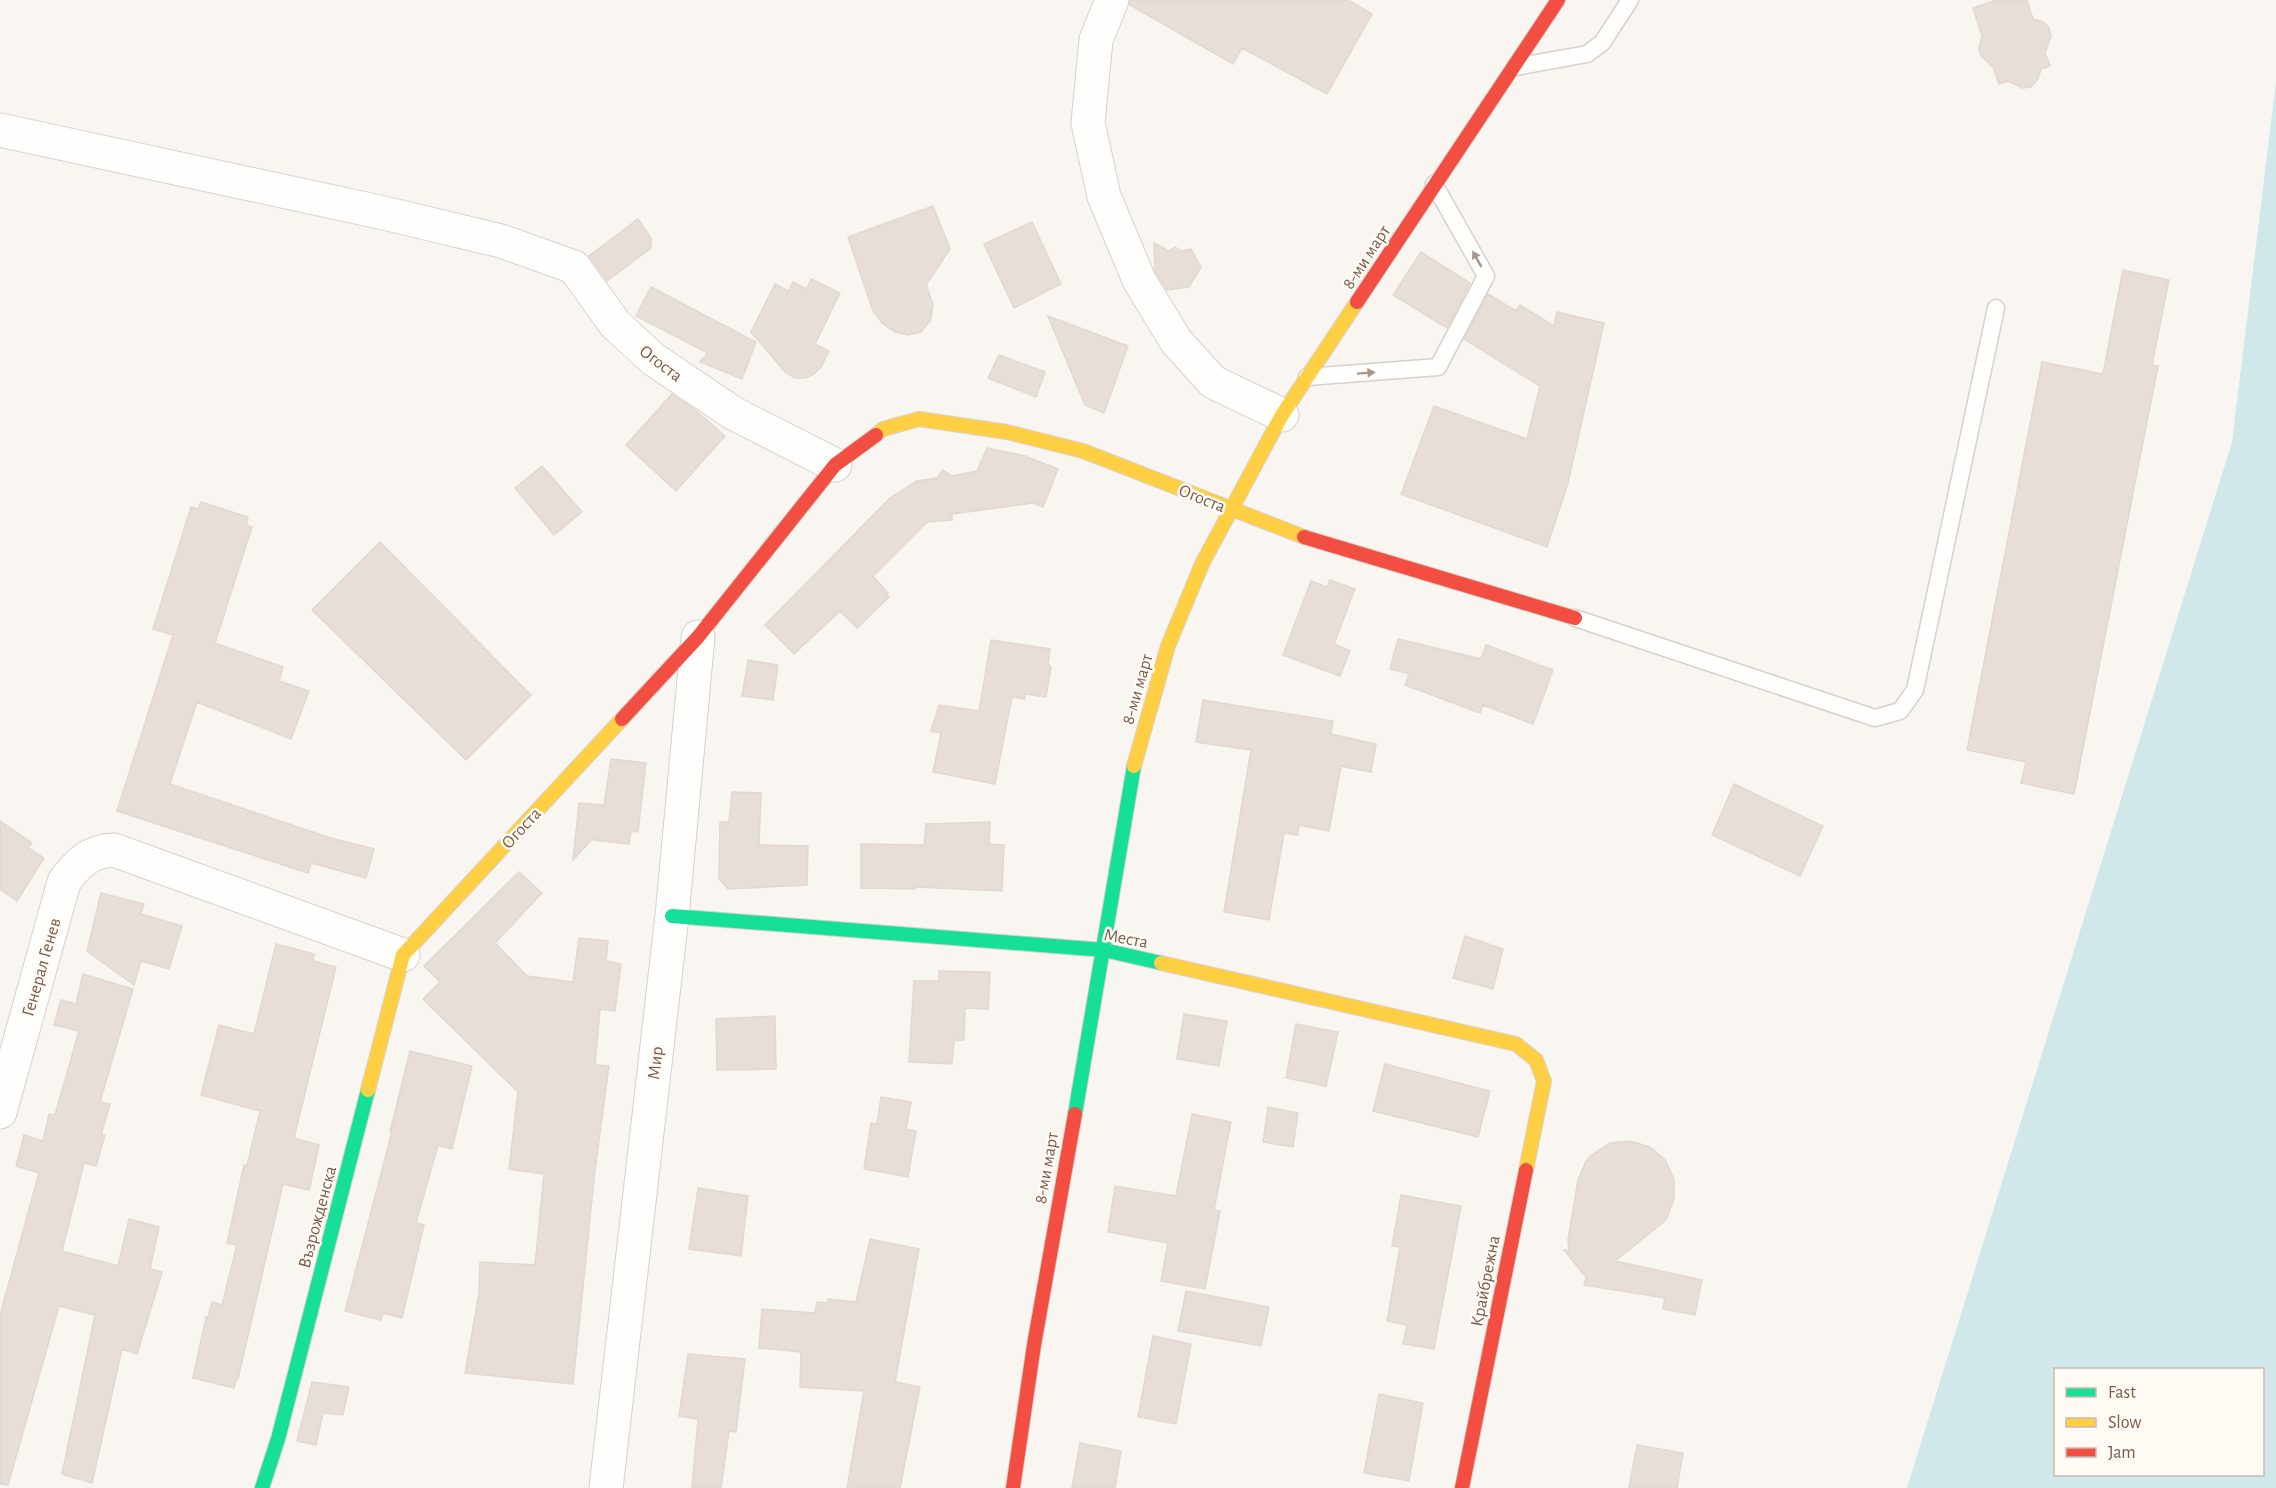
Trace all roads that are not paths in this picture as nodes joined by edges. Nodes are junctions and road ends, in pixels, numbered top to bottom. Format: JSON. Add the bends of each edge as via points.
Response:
{"nodes":[{"id":1,"x":1112,"y":0,"type":"edge"},
{"id":2,"x":1558,"y":0,"type":"edge"},
{"id":3,"x":1630,"y":0,"type":"edge"},
{"id":4,"x":1515,"y":67,"type":"junction"},
{"id":5,"x":0,"y":130,"type":"edge"},
{"id":6,"x":1434,"y":184,"type":"junction"},
{"id":7,"x":1996,"y":308,"type":"dead end"},
{"id":8,"x":1307,"y":377,"type":"junction"},
{"id":9,"x":1282,"y":415,"type":"junction"},
{"id":10,"x":835,"y":465,"type":"junction"},
{"id":11,"x":1233,"y":510,"type":"junction"},
{"id":12,"x":1575,"y":618,"type":"joint"},
{"id":13,"x":698,"y":637,"type":"junction"},
{"id":14,"x":672,"y":916,"type":"junction"},
{"id":15,"x":1104,"y":950,"type":"junction"},
{"id":16,"x":403,"y":955,"type":"junction"},
{"id":17,"x":1544,"y":1081,"type":"joint"},
{"id":18,"x":0,"y":1112,"type":"edge"},
{"id":19,"x":262,"y":1488,"type":"edge"},
{"id":20,"x":606,"y":1488,"type":"edge"},
{"id":21,"x":1014,"y":1488,"type":"edge"},
{"id":22,"x":1462,"y":1488,"type":"edge"}],
"edges":[{"from":1,"to":9,"type":"street","via":[[1096,40],[1088,123],[1104,196],[1139,280],[1176,341],[1213,382]]},
{"from":2,"to":4,"type":"street","name":"8-ми март"},
{"from":3,"to":4,"type":"lane","via":[[1602,43],[1587,54]]},
{"from":4,"to":6,"type":"street","name":"8-ми март"},
{"from":5,"to":10,"type":"street","name":"Огоста","via":[[384,213],[501,241],[574,267],[615,324],[653,359],[733,413]]},
{"from":6,"to":8,"type":"street","name":"8-ми март"},
{"from":8,"to":6,"type":"lane","one_way":true,"via":[[1438,367],[1486,276]]},
{"from":7,"to":12,"type":"lane","via":[[1915,690],[1900,711],[1875,718]]},
{"from":8,"to":9,"type":"street","name":"8-ми март"},
{"from":9,"to":11,"type":"street","name":"8-ми март"},
{"from":10,"to":11,"type":"street","name":"Огоста","via":[[883,429],[919,419],[956,423],[1083,451]]},
{"from":10,"to":13,"type":"street","name":"Огоста"},
{"from":11,"to":12,"type":"street","name":"Огоста","via":[[1319,543]]},
{"from":11,"to":15,"type":"street","name":"8-ми март","via":[[1203,564],[1167,646],[1134,764]]},
{"from":13,"to":14,"type":"street","name":"Мир"},
{"from":13,"to":16,"type":"street","name":"Огоста"},
{"from":14,"to":15,"type":"street","name":"Места"},
{"from":14,"to":20,"type":"street","name":"Мир"},
{"from":15,"to":17,"type":"street","name":"Места","via":[[1516,1044],[1536,1060]]},
{"from":15,"to":21,"type":"street","name":"8-ми март","via":[[1034,1345]]},
{"from":16,"to":18,"type":"street","name":"Генерал Генев","via":[[114,850],[88,855],[64,882]]},
{"from":16,"to":19,"type":"street","name":"Възрожденска"},
{"from":17,"to":22,"type":"street","name":"Крайбрежна"}]}
